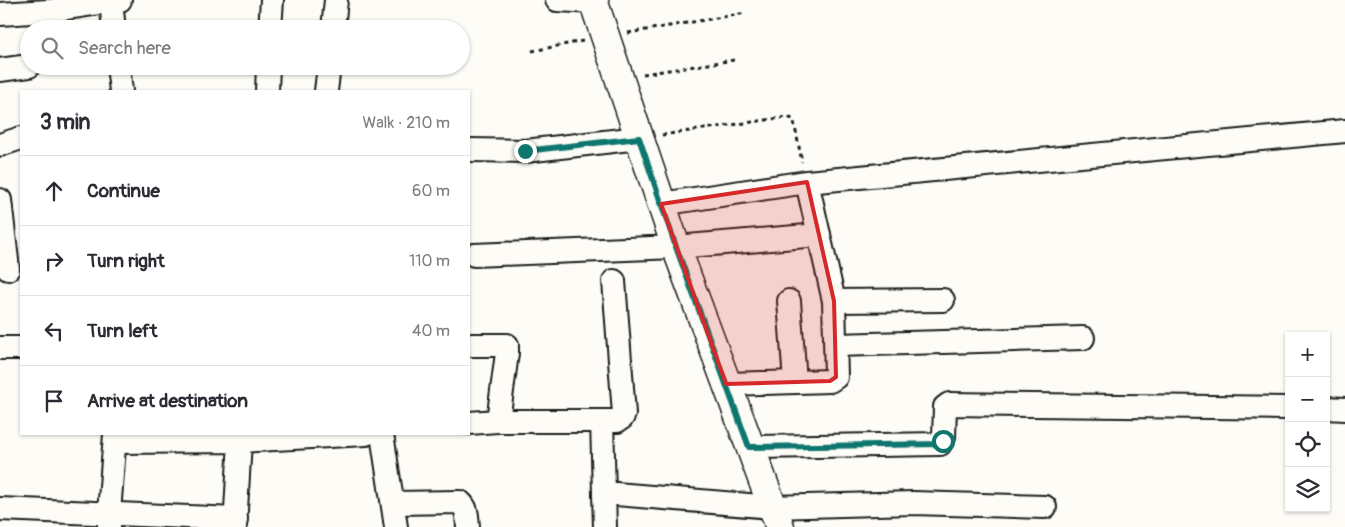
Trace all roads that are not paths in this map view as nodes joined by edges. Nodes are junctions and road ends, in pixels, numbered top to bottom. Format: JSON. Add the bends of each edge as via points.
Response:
{"nodes":[{"id":1,"x":272,"y":0,"type":"edge"},
{"id":2,"x":336,"y":0,"type":"edge"},
{"id":3,"x":557,"y":0,"type":"edge"},
{"id":4,"x":115,"y":1,"type":"edge"},
{"id":5,"x":593,"y":1,"type":"edge"},
{"id":6,"x":0,"y":14,"type":"edge"},
{"id":7,"x":114,"y":20,"type":"edge"},
{"id":8,"x":271,"y":20,"type":"edge"},
{"id":9,"x":334,"y":20,"type":"edge"},
{"id":10,"x":20,"y":67,"type":"edge"},
{"id":11,"x":0,"y":70,"type":"edge"},
{"id":12,"x":119,"y":75,"type":"edge"},
{"id":13,"x":268,"y":75,"type":"edge"},
{"id":14,"x":328,"y":75,"type":"edge"},
{"id":15,"x":121,"y":90,"type":"edge"},
{"id":16,"x":267,"y":90,"type":"edge"},
{"id":17,"x":326,"y":90,"type":"edge"},
{"id":18,"x":1345,"y":131,"type":"edge"},
{"id":19,"x":20,"y":138,"type":"edge"},
{"id":20,"x":639,"y":138,"type":"junction"},
{"id":21,"x":0,"y":145,"type":"edge"},
{"id":22,"x":470,"y":150,"type":"edge"},
{"id":23,"x":807,"y":182,"type":"junction"},
{"id":24,"x":0,"y":200,"type":"edge"},
{"id":25,"x":661,"y":204,"type":"junction"},
{"id":26,"x":819,"y":235,"type":"junction"},
{"id":27,"x":676,"y":247,"type":"junction"},
{"id":28,"x":474,"y":255,"type":"dead end"},
{"id":29,"x":10,"y":269,"type":"edge"},
{"id":30,"x":614,"y":281,"type":"dead end"},
{"id":31,"x":943,"y":300,"type":"dead end"},
{"id":32,"x":790,"y":301,"type":"dead end"},
{"id":33,"x":834,"y":301,"type":"junction"},
{"id":34,"x":1082,"y":338,"type":"dead end"},
{"id":35,"x":470,"y":345,"type":"edge"},
{"id":36,"x":836,"y":345,"type":"junction"},
{"id":37,"x":0,"y":348,"type":"edge"},
{"id":38,"x":20,"y":348,"type":"edge"},
{"id":39,"x":795,"y":382,"type":"junction"},
{"id":40,"x":726,"y":384,"type":"junction"},
{"id":41,"x":1285,"y":408,"type":"edge"},
{"id":42,"x":1330,"y":408,"type":"edge"},
{"id":43,"x":1345,"y":409,"type":"edge"},
{"id":44,"x":498,"y":421,"type":"junction"},
{"id":45,"x":602,"y":421,"type":"junction"},
{"id":46,"x":470,"y":423,"type":"edge"},
{"id":47,"x":335,"y":435,"type":"edge"},
{"id":48,"x":382,"y":435,"type":"edge"},
{"id":49,"x":115,"y":438,"type":"edge"},
{"id":50,"x":241,"y":438,"type":"edge"},
{"id":51,"x":749,"y":447,"type":"junction"},
{"id":52,"x":604,"y":493,"type":"junction"},
{"id":53,"x":394,"y":504,"type":"junction"},
{"id":54,"x":1045,"y":507,"type":"dead end"},
{"id":55,"x":0,"y":509,"type":"edge"},
{"id":56,"x":776,"y":517,"type":"edge"},
{"id":57,"x":109,"y":520,"type":"edge"},
{"id":58,"x":235,"y":523,"type":"edge"},
{"id":59,"x":396,"y":527,"type":"edge"},
{"id":60,"x":468,"y":527,"type":"edge"},
{"id":61,"x":605,"y":527,"type":"edge"}],
"edges":[{"from":1,"to":8,"type":"street"},
{"from":2,"to":9,"type":"street"},
{"from":3,"to":5,"type":"street"},
{"from":4,"to":6,"type":"street"},
{"from":4,"to":7,"type":"street"},
{"from":5,"to":20,"type":"street"},
{"from":10,"to":11,"type":"street"},
{"from":12,"to":15,"type":"street"},
{"from":13,"to":16,"type":"street"},
{"from":14,"to":17,"type":"street"},
{"from":18,"to":23,"type":"street"},
{"from":19,"to":21,"type":"street"},
{"from":20,"to":22,"type":"street","via":[[525,151]]},
{"from":20,"to":25,"type":"street"},
{"from":23,"to":25,"type":"street"},
{"from":23,"to":26,"type":"street"},
{"from":24,"to":29,"type":"street"},
{"from":25,"to":27,"type":"street"},
{"from":26,"to":27,"type":"street"},
{"from":26,"to":33,"type":"street"},
{"from":27,"to":28,"type":"street"},
{"from":27,"to":40,"type":"street"},
{"from":30,"to":45,"type":"street","via":[[624,414],[617,420]]},
{"from":31,"to":33,"type":"street"},
{"from":32,"to":39,"type":"street"},
{"from":33,"to":36,"type":"street"},
{"from":34,"to":36,"type":"street"},
{"from":35,"to":44,"type":"street","via":[[506,345]]},
{"from":36,"to":39,"type":"street","via":[[836,377],[830,381]]},
{"from":37,"to":38,"type":"street"},
{"from":39,"to":40,"type":"street"},
{"from":40,"to":51,"type":"street"},
{"from":41,"to":51,"type":"street","via":[[949,404],[945,407],[944,436],[940,444]]},
{"from":42,"to":43,"type":"street"},
{"from":44,"to":45,"type":"street"},
{"from":44,"to":46,"type":"street"},
{"from":45,"to":52,"type":"street"},
{"from":47,"to":50,"type":"street"},
{"from":48,"to":53,"type":"street"},
{"from":49,"to":50,"type":"street"},
{"from":49,"to":57,"type":"street"},
{"from":50,"to":58,"type":"street"},
{"from":51,"to":56,"type":"street"},
{"from":52,"to":56,"type":"street"},
{"from":52,"to":61,"type":"street"},
{"from":53,"to":59,"type":"street"},
{"from":53,"to":60,"type":"street","via":[[460,502],[466,511]]},
{"from":54,"to":56,"type":"street","via":[[913,503]]},
{"from":55,"to":57,"type":"street"},
{"from":57,"to":58,"type":"street"}]}
